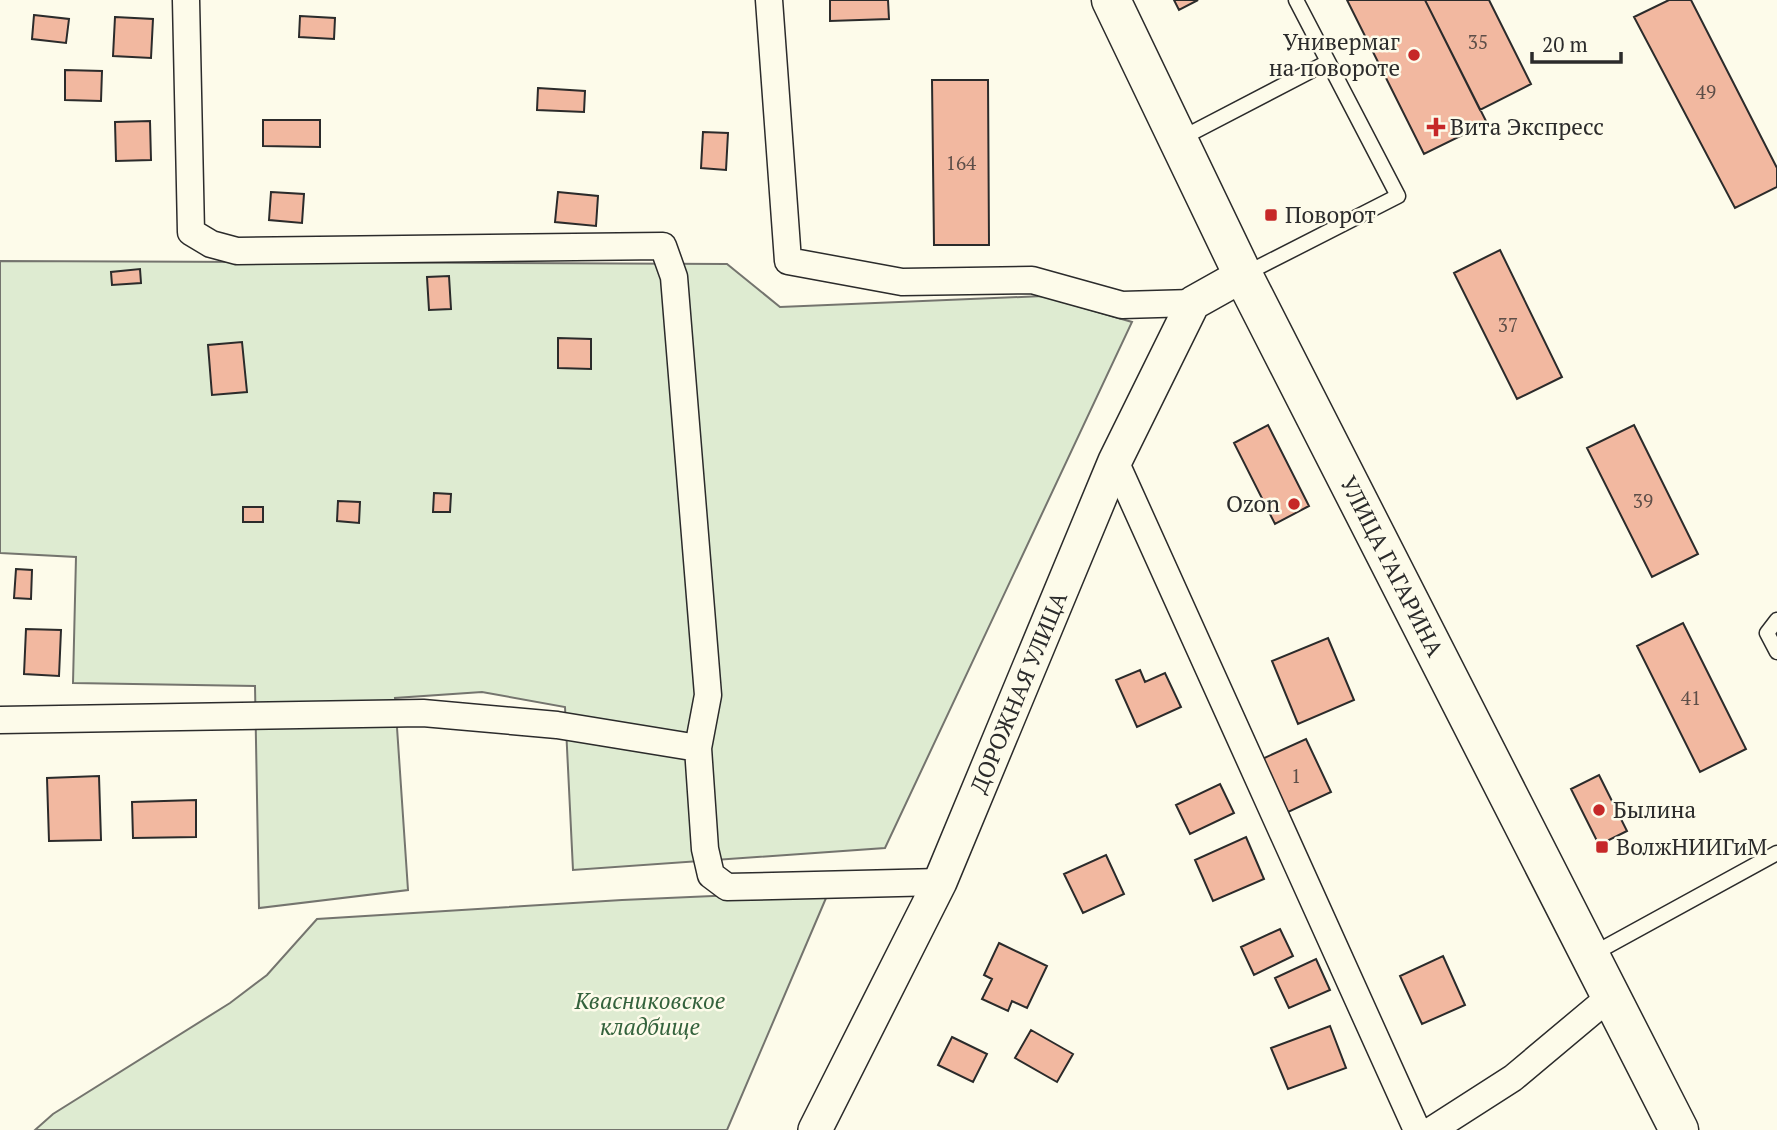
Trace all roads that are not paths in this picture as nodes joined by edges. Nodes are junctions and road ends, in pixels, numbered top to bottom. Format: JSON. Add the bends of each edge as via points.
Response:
{"nodes":[{"id":1,"x":186,"y":0,"type":"edge"},
{"id":2,"x":769,"y":0,"type":"edge"},
{"id":3,"x":1111,"y":0,"type":"edge"},
{"id":4,"x":1296,"y":0,"type":"edge"},
{"id":5,"x":1328,"y":62,"type":"junction"},
{"id":6,"x":1178,"y":140,"type":"junction"},
{"id":7,"x":1243,"y":275,"type":"junction"},
{"id":8,"x":1194,"y":303,"type":"junction"},
{"id":9,"x":1115,"y":461,"type":"junction"},
{"id":10,"x":1777,"y":620,"type":"edge"},
{"id":11,"x":1777,"y":652,"type":"edge"},
{"id":12,"x":0,"y":720,"type":"edge"},
{"id":13,"x":698,"y":748,"type":"junction"},
{"id":14,"x":1777,"y":853,"type":"edge"},
{"id":15,"x":940,"y":883,"type":"junction"},
{"id":16,"x":1591,"y":955,"type":"junction"},
{"id":17,"x":1612,"y":995,"type":"junction"},
{"id":18,"x":815,"y":1130,"type":"edge"},
{"id":19,"x":1417,"y":1130,"type":"edge"},
{"id":20,"x":1432,"y":1130,"type":"edge"},
{"id":21,"x":1679,"y":1130,"type":"edge"}],
"edges":[{"from":1,"to":13,"type":"street","via":[[191,232],[211,244],[237,251],[663,246],[674,276],[708,695]]},
{"from":2,"to":8,"type":"street","via":[[788,261],[902,282],[1032,280],[1122,305]]},
{"from":3,"to":6,"type":"main road","name":"УЛИЦА ГАГАРИНА"},
{"from":4,"to":5,"type":"lane"},
{"from":5,"to":6,"type":"lane"},
{"from":5,"to":7,"type":"lane","via":[[1398,196]]},
{"from":6,"to":7,"type":"main road","name":"УЛИЦА ГАГАРИНА"},
{"from":7,"to":8,"type":"street"},
{"from":7,"to":16,"type":"main road","name":"УЛИЦА ГАГАРИНА"},
{"from":8,"to":9,"type":"street","name":"ДОРОЖНАЯ УЛИЦА"},
{"from":9,"to":15,"type":"street","name":"ДОРОЖНАЯ УЛИЦА"},
{"from":9,"to":19,"type":"street"},
{"from":10,"to":11,"type":"lane","via":[[1767,633]]},
{"from":12,"to":13,"type":"street","via":[[423,713],[557,725]]},
{"from":13,"to":15,"type":"street","via":[[705,849],[711,875],[727,887]]},
{"from":14,"to":16,"type":"lane"},
{"from":15,"to":18,"type":"street","name":"ДОРОЖНАЯ УЛИЦА"},
{"from":16,"to":17,"type":"main road","name":"УЛИЦА ГАГАРИНА"},
{"from":17,"to":20,"type":"street","via":[[1513,1077]]},
{"from":17,"to":21,"type":"main road","name":"УЛИЦА ГАГАРИНА"}]}
